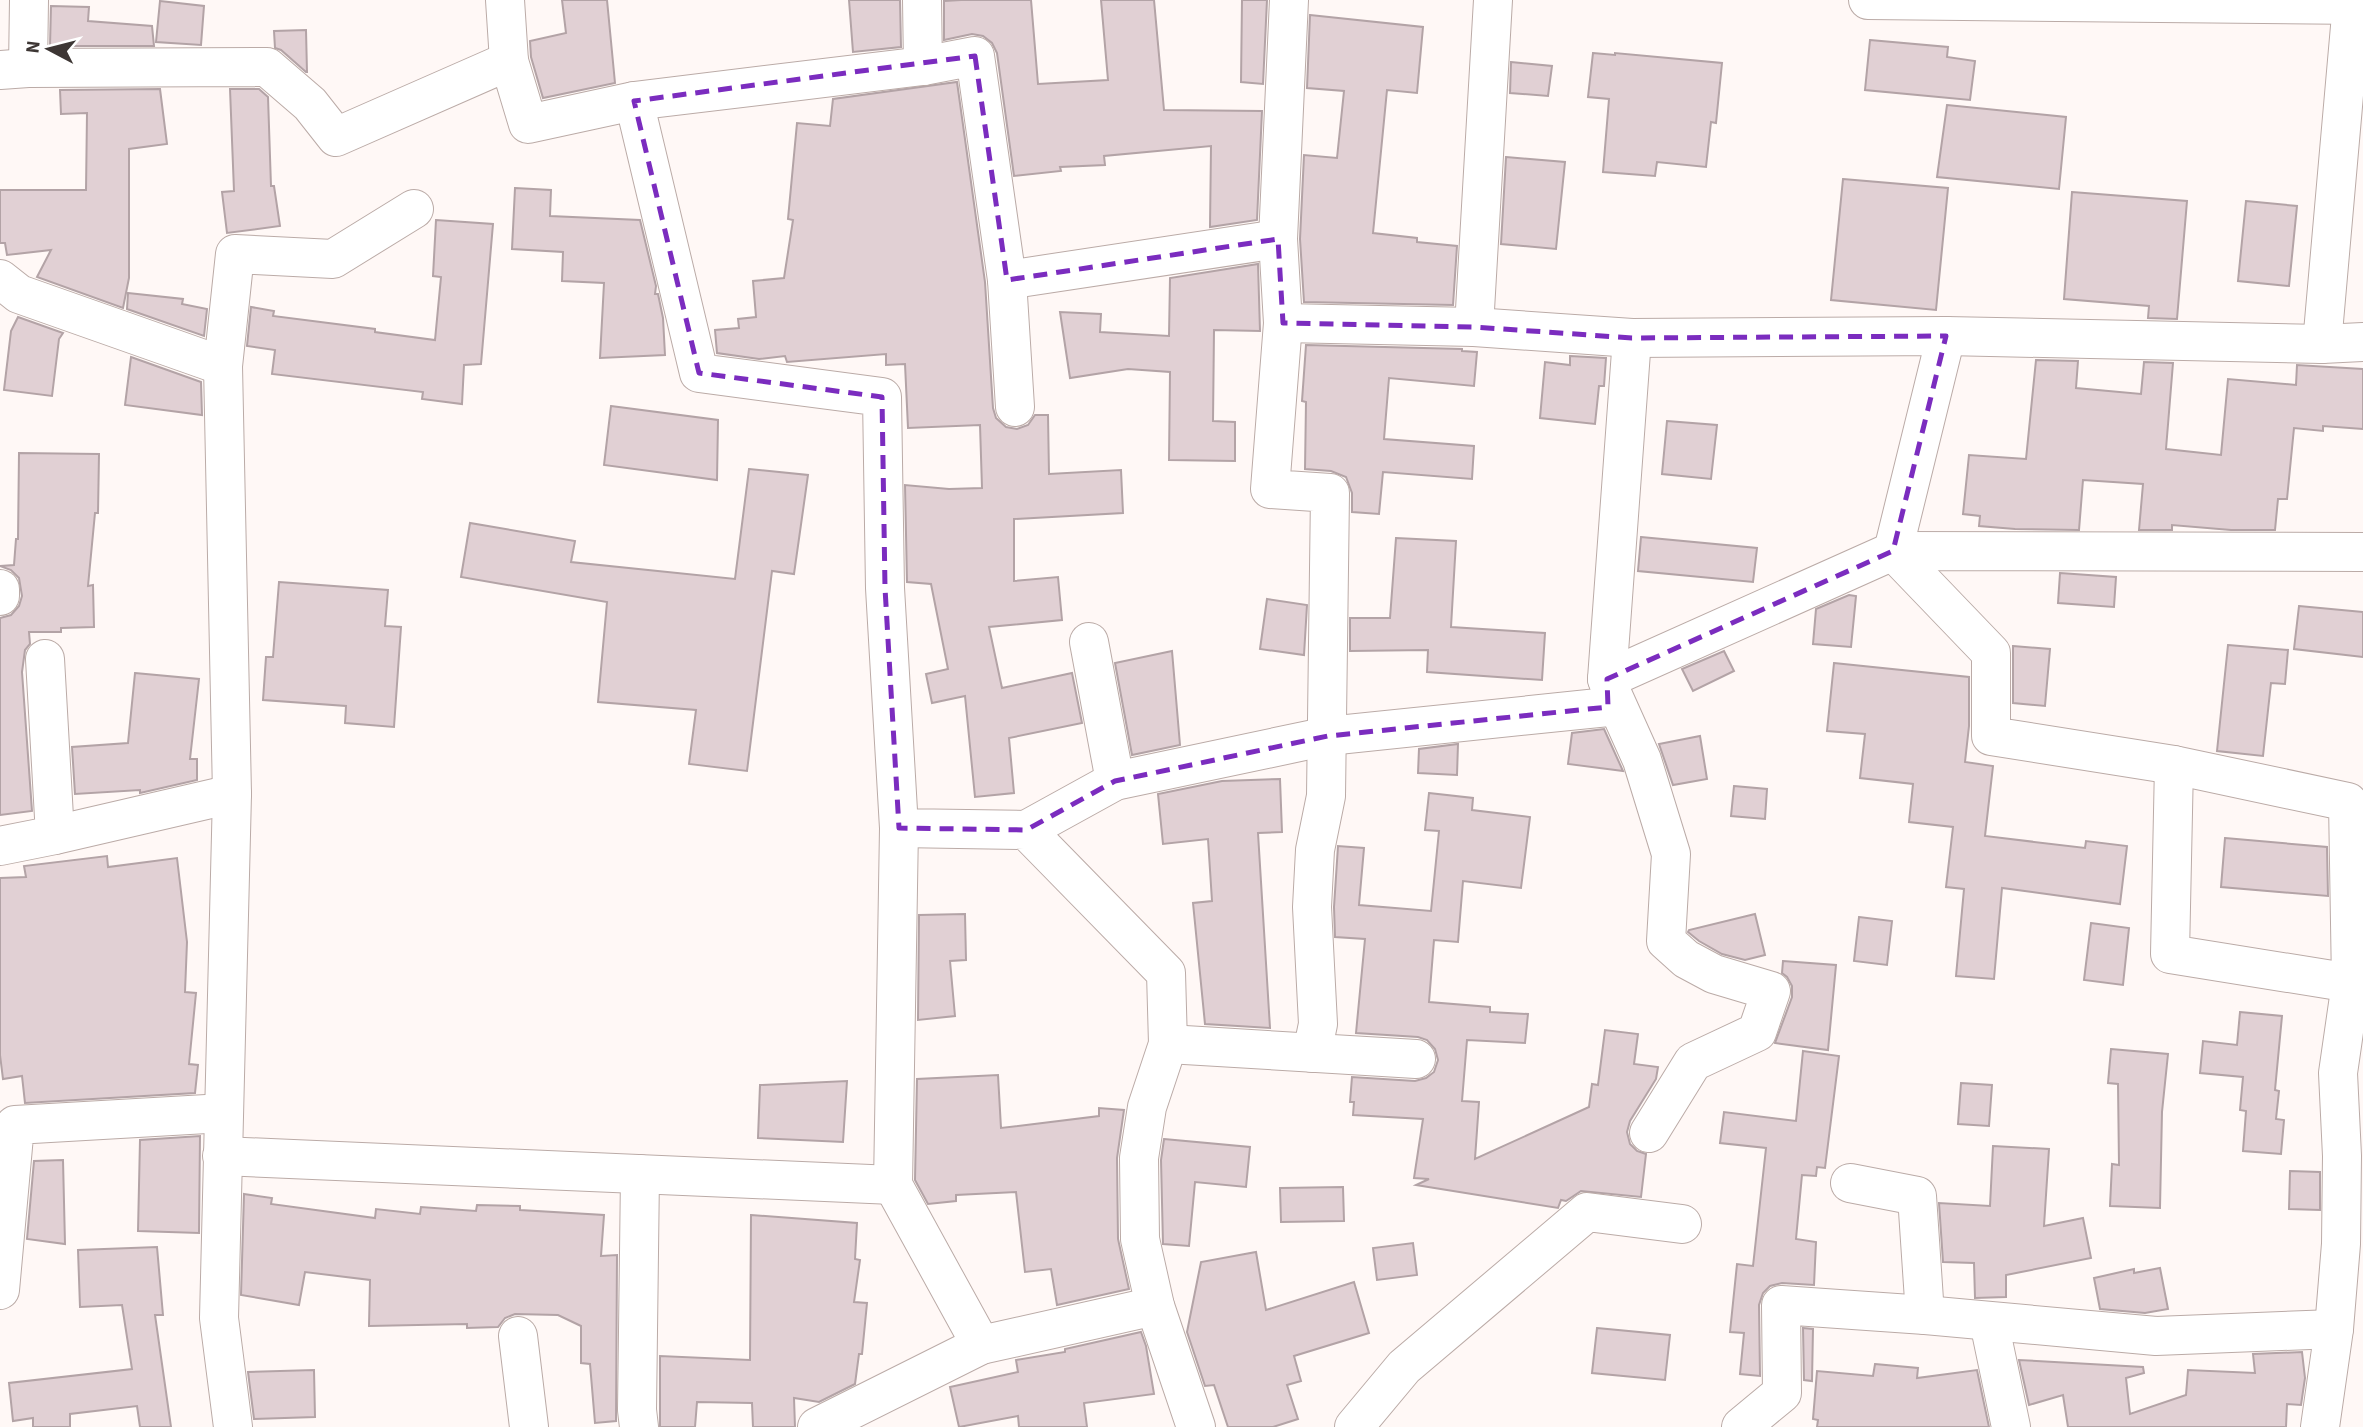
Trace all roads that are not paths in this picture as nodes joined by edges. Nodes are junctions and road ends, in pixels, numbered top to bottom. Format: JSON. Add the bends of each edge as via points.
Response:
{"nodes":[{"id":1,"x":29,"y":0,"type":"edge"},
{"id":2,"x":505,"y":0,"type":"edge"},
{"id":3,"x":922,"y":0,"type":"edge"},
{"id":4,"x":1289,"y":0,"type":"edge"},
{"id":5,"x":1493,"y":0,"type":"edge"},
{"id":6,"x":1868,"y":0,"type":"edge"},
{"id":7,"x":2357,"y":3,"type":"edge"},
{"id":8,"x":509,"y":61,"type":"junction"},
{"id":9,"x":923,"y":66,"type":"junction"},
{"id":10,"x":14,"y":69,"type":"edge"},
{"id":11,"x":634,"y":101,"type":"junction"},
{"id":12,"x":414,"y":209,"type":"dead end"},
{"id":13,"x":1278,"y":239,"type":"junction"},
{"id":14,"x":0,"y":279,"type":"edge"},
{"id":15,"x":1007,"y":280,"type":"junction"},
{"id":16,"x":1283,"y":323,"type":"junction"},
{"id":17,"x":1474,"y":327,"type":"junction"},
{"id":18,"x":1946,"y":336,"type":"junction"},
{"id":19,"x":1632,"y":338,"type":"junction"},
{"id":20,"x":2363,"y":342,"type":"edge"},
{"id":21,"x":2322,"y":344,"type":"junction"},
{"id":22,"x":223,"y":366,"type":"junction"},
{"id":23,"x":1015,"y":407,"type":"dead end"},
{"id":24,"x":1893,"y":551,"type":"junction"},
{"id":25,"x":2363,"y":552,"type":"edge"},
{"id":26,"x":0,"y":589,"type":"edge"},
{"id":27,"x":0,"y":596,"type":"edge"},
{"id":28,"x":1089,"y":642,"type":"dead end"},
{"id":29,"x":45,"y":659,"type":"dead end"},
{"id":30,"x":1609,"y":685,"type":"junction"},
{"id":31,"x":1328,"y":736,"type":"junction"},
{"id":32,"x":2174,"y":765,"type":"junction"},
{"id":33,"x":1115,"y":781,"type":"junction"},
{"id":34,"x":232,"y":794,"type":"junction"},
{"id":35,"x":899,"y":828,"type":"junction"},
{"id":36,"x":1027,"y":830,"type":"junction"},
{"id":37,"x":55,"y":835,"type":"junction"},
{"id":38,"x":0,"y":846,"type":"edge"},
{"id":39,"x":2357,"y":983,"type":"edge"},
{"id":40,"x":1168,"y":1044,"type":"junction"},
{"id":41,"x":1312,"y":1053,"type":"junction"},
{"id":42,"x":1416,"y":1059,"type":"dead end"},
{"id":43,"x":224,"y":1113,"type":"junction"},
{"id":44,"x":1648,"y":1133,"type":"dead end"},
{"id":45,"x":222,"y":1156,"type":"junction"},
{"id":46,"x":640,"y":1174,"type":"junction"},
{"id":47,"x":1850,"y":1184,"type":"dead end"},
{"id":48,"x":893,"y":1185,"type":"junction"},
{"id":49,"x":1682,"y":1224,"type":"dead end"},
{"id":50,"x":0,"y":1290,"type":"edge"},
{"id":51,"x":1155,"y":1306,"type":"junction"},
{"id":52,"x":1925,"y":1315,"type":"junction"},
{"id":53,"x":1989,"y":1322,"type":"junction"},
{"id":54,"x":2333,"y":1329,"type":"junction"},
{"id":55,"x":518,"y":1336,"type":"dead end"},
{"id":56,"x":981,"y":1345,"type":"junction"},
{"id":57,"x":1777,"y":1410,"type":"edge"},
{"id":58,"x":233,"y":1427,"type":"edge"},
{"id":59,"x":530,"y":1427,"type":"edge"},
{"id":60,"x":639,"y":1427,"type":"edge"},
{"id":61,"x":817,"y":1427,"type":"edge"},
{"id":62,"x":1196,"y":1427,"type":"edge"},
{"id":63,"x":1354,"y":1427,"type":"edge"},
{"id":64,"x":1741,"y":1427,"type":"edge"},
{"id":65,"x":2011,"y":1427,"type":"edge"},
{"id":66,"x":2320,"y":1427,"type":"edge"}],
"edges":[{"from":1,"to":10,"type":"street"},
{"from":2,"to":8,"type":"street"},
{"from":3,"to":9,"type":"street"},
{"from":4,"to":13,"type":"street"},
{"from":5,"to":17,"type":"street"},
{"from":6,"to":7,"type":"street"},
{"from":7,"to":21,"type":"street"},
{"from":8,"to":10,"type":"street","via":[[336,136],[310,104],[267,67]]},
{"from":8,"to":11,"type":"street","via":[[528,124]]},
{"from":9,"to":11,"type":"street"},
{"from":9,"to":15,"type":"street","via":[[975,56]]},
{"from":11,"to":35,"type":"street","via":[[699,373],[882,397],[885,588]]},
{"from":12,"to":22,"type":"street","via":[[333,259],[235,254]]},
{"from":13,"to":15,"type":"street"},
{"from":13,"to":16,"type":"street"},
{"from":14,"to":22,"type":"street","via":[[19,295]]},
{"from":15,"to":23,"type":"street"},
{"from":16,"to":17,"type":"street"},
{"from":16,"to":31,"type":"street","via":[[1270,489],[1330,493]]},
{"from":17,"to":19,"type":"street"},
{"from":18,"to":19,"type":"street"},
{"from":18,"to":21,"type":"street"},
{"from":18,"to":24,"type":"street"},
{"from":19,"to":30,"type":"street"},
{"from":20,"to":21,"type":"street"},
{"from":22,"to":34,"type":"street"},
{"from":24,"to":25,"type":"street"},
{"from":24,"to":30,"type":"street"},
{"from":24,"to":32,"type":"street","via":[[1991,653],[1991,736]]},
{"from":26,"to":27,"type":"street"},
{"from":28,"to":33,"type":"street"},
{"from":29,"to":37,"type":"street"},
{"from":30,"to":31,"type":"street","via":[[1608,707]]},
{"from":30,"to":44,"type":"street","via":[[1643,760],[1671,853],[1666,941],[1686,960],[1714,974],[1771,992],[1757,1032],[1693,1062]]},
{"from":31,"to":33,"type":"street"},
{"from":31,"to":41,"type":"street","via":[[1326,796],[1315,850],[1312,907],[1318,1024]]},
{"from":32,"to":39,"type":"street","via":[[2348,802]]},
{"from":32,"to":39,"type":"street","via":[[2170,954]]},
{"from":33,"to":36,"type":"street"},
{"from":34,"to":37,"type":"street"},
{"from":34,"to":43,"type":"street"},
{"from":35,"to":36,"type":"street"},
{"from":35,"to":48,"type":"street"},
{"from":36,"to":40,"type":"street","via":[[1166,972]]},
{"from":37,"to":38,"type":"street"},
{"from":39,"to":54,"type":"street","via":[[2338,1073],[2341,1244]]},
{"from":40,"to":41,"type":"street"},
{"from":40,"to":51,"type":"street","via":[[1147,1107],[1139,1158],[1140,1239]]},
{"from":41,"to":42,"type":"street"},
{"from":43,"to":45,"type":"street"},
{"from":43,"to":50,"type":"street","via":[[15,1125]]},
{"from":45,"to":46,"type":"street"},
{"from":45,"to":58,"type":"street","via":[[219,1318]]},
{"from":46,"to":48,"type":"street"},
{"from":46,"to":60,"type":"street"},
{"from":47,"to":52,"type":"street","via":[[1917,1196]]},
{"from":48,"to":56,"type":"street"},
{"from":49,"to":63,"type":"street","via":[[1587,1212],[1404,1367]]},
{"from":51,"to":56,"type":"street"},
{"from":51,"to":62,"type":"street"},
{"from":52,"to":53,"type":"street"},
{"from":52,"to":57,"type":"street","via":[[1781,1305]]},
{"from":53,"to":54,"type":"street","via":[[2157,1336]]},
{"from":53,"to":65,"type":"street"},
{"from":54,"to":66,"type":"street"},
{"from":55,"to":59,"type":"street"},
{"from":56,"to":61,"type":"street"},
{"from":57,"to":64,"type":"street"}]}
